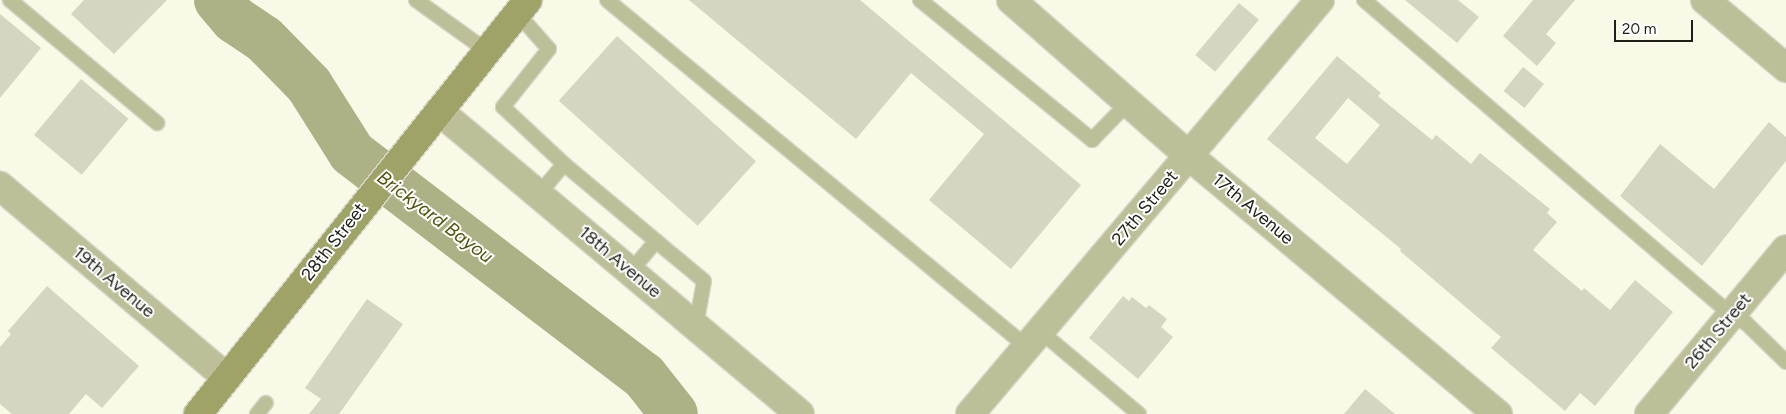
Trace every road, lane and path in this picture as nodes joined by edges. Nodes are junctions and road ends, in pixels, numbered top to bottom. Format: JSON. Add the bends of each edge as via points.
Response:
{"nodes":[{"id":1,"x":10,"y":0,"type":"edge"},
{"id":2,"x":416,"y":0,"type":"edge"},
{"id":3,"x":607,"y":0,"type":"edge"},
{"id":4,"x":920,"y":0,"type":"edge"},
{"id":5,"x":1011,"y":0,"type":"edge"},
{"id":6,"x":1320,"y":0,"type":"edge"},
{"id":7,"x":1364,"y":0,"type":"edge"},
{"id":8,"x":1705,"y":0,"type":"edge"},
{"id":9,"x":522,"y":7,"type":"edge"},
{"id":10,"x":487,"y":51,"type":"junction"},
{"id":11,"x":1786,"y":68,"type":"edge"},
{"id":12,"x":1128,"y":103,"type":"junction"},
{"id":13,"x":439,"y":111,"type":"junction"},
{"id":14,"x":157,"y":123,"type":"dead end"},
{"id":15,"x":1189,"y":156,"type":"junction"},
{"id":16,"x":564,"y":164,"type":"junction"},
{"id":17,"x":0,"y":186,"type":"edge"},
{"id":18,"x":539,"y":194,"type":"junction"},
{"id":19,"x":656,"y":241,"type":"junction"},
{"id":20,"x":1786,"y":248,"type":"edge"},
{"id":21,"x":631,"y":271,"type":"junction"},
{"id":22,"x":1731,"y":315,"type":"junction"},
{"id":23,"x":696,"y":326,"type":"junction"},
{"id":24,"x":1033,"y":339,"type":"junction"},
{"id":25,"x":1786,"y":362,"type":"edge"},
{"id":26,"x":227,"y":378,"type":"junction"},
{"id":27,"x":266,"y":403,"type":"dead end"},
{"id":28,"x":198,"y":414,"type":"edge"},
{"id":29,"x":257,"y":414,"type":"edge"},
{"id":30,"x":800,"y":414,"type":"edge"},
{"id":31,"x":970,"y":414,"type":"edge"},
{"id":32,"x":1139,"y":414,"type":"edge"},
{"id":33,"x":1498,"y":414,"type":"edge"},
{"id":34,"x":1649,"y":414,"type":"edge"}],
"edges":[{"from":1,"to":14,"type":"lane"},
{"from":2,"to":10,"type":"lane"},
{"from":3,"to":24,"type":"lane"},
{"from":4,"to":12,"type":"lane","via":[[1092,140]]},
{"from":5,"to":12,"type":"street","name":"17th Avenue"},
{"from":6,"to":15,"type":"street","name":"27th Street"},
{"from":7,"to":22,"type":"lane"},
{"from":8,"to":11,"type":"street"},
{"from":9,"to":10,"type":"main road","name":"28th Street"},
{"from":9,"to":16,"type":"lane","via":[[549,49],[503,107]]},
{"from":10,"to":13,"type":"main road","name":"28th Street"},
{"from":12,"to":15,"type":"street","name":"17th Avenue"},
{"from":13,"to":18,"type":"street","name":"18th Avenue"},
{"from":13,"to":26,"type":"main road","name":"28th Street"},
{"from":15,"to":24,"type":"street","name":"27th Street"},
{"from":15,"to":33,"type":"street","name":"17th Avenue"},
{"from":16,"to":18,"type":"lane"},
{"from":16,"to":19,"type":"lane"},
{"from":17,"to":26,"type":"street","name":"19th Avenue"},
{"from":18,"to":21,"type":"street","name":"18th Avenue"},
{"from":19,"to":21,"type":"lane"},
{"from":19,"to":23,"type":"lane","via":[[704,281]]},
{"from":20,"to":22,"type":"street","name":"26th Street"},
{"from":21,"to":23,"type":"street","name":"18th Avenue"},
{"from":22,"to":25,"type":"lane","via":[[1746,323]]},
{"from":22,"to":34,"type":"street","name":"26th Street"},
{"from":23,"to":30,"type":"street","name":"18th Avenue"},
{"from":24,"to":31,"type":"street","name":"27th Street"},
{"from":24,"to":32,"type":"lane"},
{"from":26,"to":28,"type":"main road","name":"28th Street"},
{"from":27,"to":29,"type":"lane"}]}
